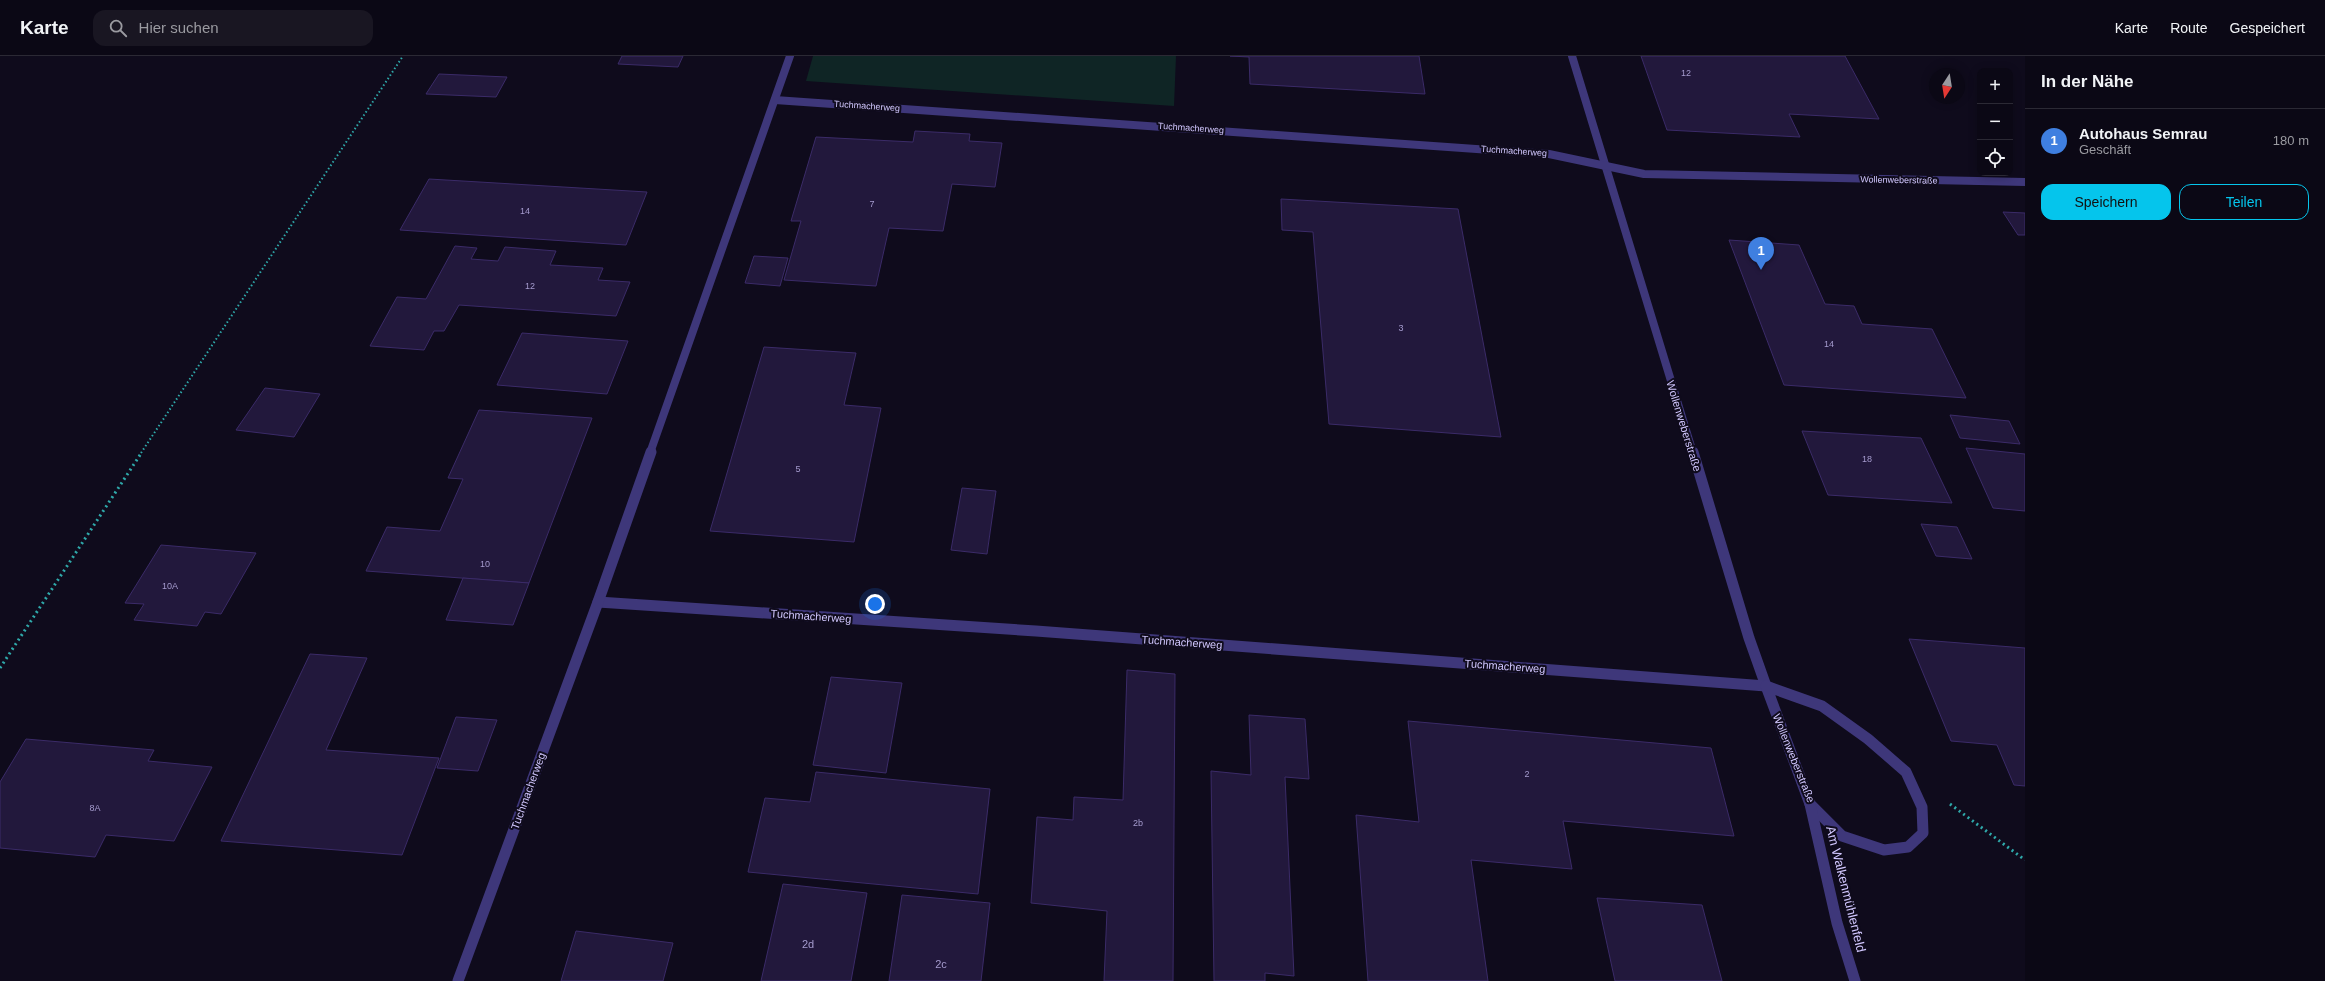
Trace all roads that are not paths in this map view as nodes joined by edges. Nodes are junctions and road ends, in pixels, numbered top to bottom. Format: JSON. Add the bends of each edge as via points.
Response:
{"nodes":[{"id":1,"x":790,"y":56,"type":"edge"},
{"id":2,"x":1572,"y":56,"type":"edge"},
{"id":3,"x":775,"y":100,"type":"junction"},
{"id":4,"x":1605,"y":166,"type":"junction"},
{"id":5,"x":2025,"y":182,"type":"edge"},
{"id":6,"x":598,"y":602,"type":"junction"},
{"id":7,"x":1765,"y":685,"type":"junction"},
{"id":8,"x":1810,"y":804,"type":"junction"},
{"id":9,"x":458,"y":981,"type":"edge"},
{"id":10,"x":1855,"y":981,"type":"edge"}],
"edges":[{"from":1,"to":3,"type":"street","name":"Tuchmacherweg"},
{"from":2,"to":4,"type":"street","name":"Wollenweberstraße"},
{"from":3,"to":4,"type":"street","name":"Tuchmacherweg","via":[[1549,154]]},
{"from":3,"to":6,"type":"street","name":"Tuchmacherweg"},
{"from":4,"to":5,"type":"street","name":"Wollenweberstraße","via":[[1644,174]]},
{"from":4,"to":7,"type":"street","name":"Wollenweberstraße"},
{"from":6,"to":7,"type":"street","name":"Tuchmacherweg","via":[[1036,631]]},
{"from":6,"to":9,"type":"street","name":"Tuchmacherweg"},
{"from":7,"to":8,"type":"street","name":"Wollenweberstraße"},
{"from":7,"to":8,"type":"street","name":"Wollenweberstraße","via":[[1822,706],[1868,739],[1906,772],[1922,807],[1923,833],[1908,847],[1884,850],[1842,836]]},
{"from":8,"to":10,"type":"street","name":"Am Walkenmühlenfeld","via":[[1837,923]]}]}
